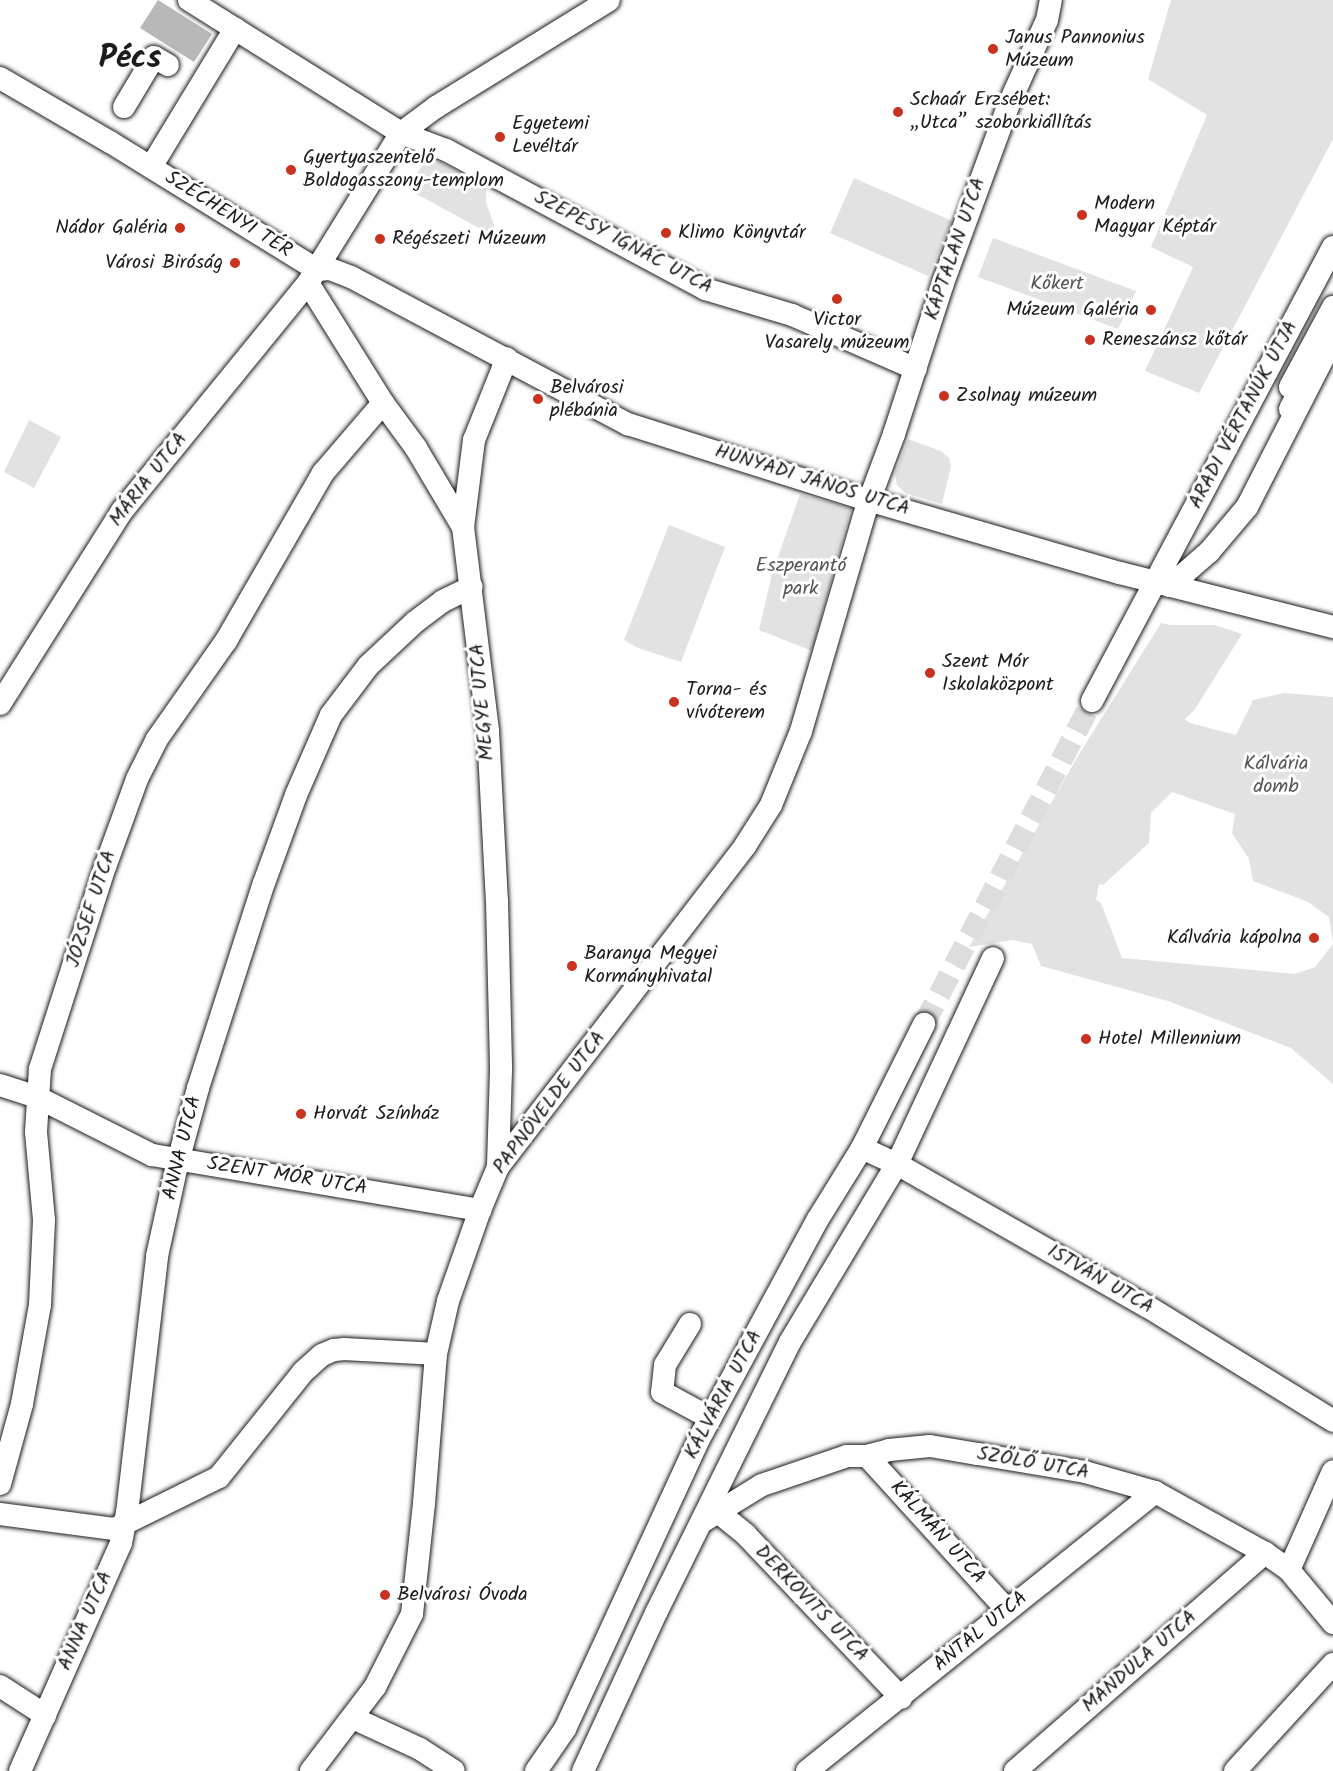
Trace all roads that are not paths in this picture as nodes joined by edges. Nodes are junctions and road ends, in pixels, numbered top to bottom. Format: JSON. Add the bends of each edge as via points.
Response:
{"nodes":[{"id":1,"x":189,"y":0,"type":"edge"},
{"id":2,"x":609,"y":0,"type":"edge"},
{"id":3,"x":1051,"y":0,"type":"edge"},
{"id":4,"x":235,"y":29,"type":"junction"},
{"id":5,"x":168,"y":65,"type":"dead end"},
{"id":6,"x":0,"y":78,"type":"edge"},
{"id":7,"x":124,"y":107,"type":"dead end"},
{"id":8,"x":401,"y":133,"type":"junction"},
{"id":9,"x":151,"y":168,"type":"junction"},
{"id":10,"x":1333,"y":247,"type":"edge"},
{"id":11,"x":313,"y":277,"type":"junction"},
{"id":12,"x":1333,"y":306,"type":"edge"},
{"id":13,"x":1333,"y":339,"type":"edge"},
{"id":14,"x":507,"y":358,"type":"junction"},
{"id":15,"x":916,"y":369,"type":"junction"},
{"id":16,"x":383,"y":402,"type":"junction"},
{"id":17,"x":868,"y":500,"type":"junction"},
{"id":18,"x":463,"y":526,"type":"junction"},
{"id":19,"x":1198,"y":562,"type":"junction"},
{"id":20,"x":1163,"y":584,"type":"junction"},
{"id":21,"x":472,"y":587,"type":"junction"},
{"id":22,"x":1333,"y":627,"type":"edge"},
{"id":23,"x":1092,"y":701,"type":"tunnel mouth"},
{"id":24,"x":0,"y":704,"type":"edge"},
{"id":25,"x":993,"y":958,"type":"dead end"},
{"id":26,"x":924,"y":1024,"type":"tunnel mouth"},
{"id":27,"x":0,"y":1085,"type":"edge"},
{"id":28,"x":37,"y":1097,"type":"junction"},
{"id":29,"x":862,"y":1148,"type":"junction"},
{"id":30,"x":178,"y":1161,"type":"junction"},
{"id":31,"x":897,"y":1164,"type":"junction"},
{"id":32,"x":498,"y":1167,"type":"junction"},
{"id":33,"x":480,"y":1210,"type":"junction"},
{"id":34,"x":690,"y":1324,"type":"dead end"},
{"id":35,"x":436,"y":1354,"type":"junction"},
{"id":36,"x":710,"y":1418,"type":"junction"},
{"id":37,"x":1333,"y":1422,"type":"edge"},
{"id":38,"x":867,"y":1456,"type":"junction"},
{"id":39,"x":1333,"y":1471,"type":"edge"},
{"id":40,"x":0,"y":1484,"type":"edge"},
{"id":41,"x":1155,"y":1492,"type":"junction"},
{"id":42,"x":0,"y":1514,"type":"edge"},
{"id":43,"x":710,"y":1517,"type":"junction"},
{"id":44,"x":125,"y":1523,"type":"junction"},
{"id":45,"x":1265,"y":1553,"type":"junction"},
{"id":46,"x":1289,"y":1570,"type":"junction"},
{"id":47,"x":1007,"y":1610,"type":"junction"},
{"id":48,"x":1333,"y":1623,"type":"edge"},
{"id":49,"x":1333,"y":1664,"type":"edge"},
{"id":50,"x":0,"y":1686,"type":"edge"},
{"id":51,"x":901,"y":1698,"type":"junction"},
{"id":52,"x":45,"y":1715,"type":"junction"},
{"id":53,"x":353,"y":1718,"type":"junction"},
{"id":54,"x":20,"y":1771,"type":"edge"},
{"id":55,"x":311,"y":1771,"type":"edge"},
{"id":56,"x":454,"y":1771,"type":"edge"},
{"id":57,"x":536,"y":1771,"type":"edge"},
{"id":58,"x":583,"y":1771,"type":"edge"},
{"id":59,"x":807,"y":1771,"type":"edge"},
{"id":60,"x":1015,"y":1771,"type":"edge"},
{"id":61,"x":1235,"y":1771,"type":"edge"}],
"edges":[{"from":1,"to":4,"type":"street"},
{"from":2,"to":8,"type":"street","via":[[436,107]]},
{"from":3,"to":15,"type":"street","name":"KÁPTALAN UTCA","via":[[1047,20],[1008,106],[962,229]]},
{"from":4,"to":8,"type":"street"},
{"from":4,"to":9,"type":"street","via":[[196,82]]},
{"from":5,"to":7,"type":"street","via":[[154,57],[144,89]]},
{"from":6,"to":9,"type":"street","name":"SZÉCHENYI TÉR","via":[[107,136]]},
{"from":8,"to":11,"type":"street"},
{"from":8,"to":15,"type":"street","name":"SZEPESY IGNÁC UTCA","via":[[446,150],[705,289],[792,315]]},
{"from":9,"to":11,"type":"street","name":"SZÉCHENYI TÉR"},
{"from":10,"to":20,"type":"street","name":"ARADI VÉRTANÚK ÚTJA"},
{"from":11,"to":14,"type":"street","name":"HUNYADI JÁNOS UTCA","via":[[330,269],[351,277]]},
{"from":11,"to":16,"type":"street","name":"MEGYE UTCA"},
{"from":11,"to":24,"type":"street","name":"MÁRIA UTCA","via":[[122,511]]},
{"from":12,"to":19,"type":"street","via":[[1290,387],[1299,392],[1240,501]]},
{"from":13,"to":19,"type":"street","name":"ARADI VÉRTANÚK ÚTJA","via":[[1247,507]]},
{"from":14,"to":17,"type":"street","name":"HUNYADI JÁNOS UTCA","via":[[628,424]]},
{"from":14,"to":18,"type":"street","via":[[474,440]]},
{"from":15,"to":17,"type":"street","name":"KÁPTALAN UTCA"},
{"from":16,"to":18,"type":"street","name":"MEGYE UTCA"},
{"from":16,"to":28,"type":"street","name":"JÓZSEF UTCA","via":[[323,473],[226,641],[157,739],[137,779],[56,1018],[40,1069]]},
{"from":17,"to":20,"type":"street","name":"HUNYADI JÁNOS UTCA"},
{"from":17,"to":32,"type":"street","name":"PAPNÖVELDE UTCA","via":[[801,731],[771,805],[738,855]]},
{"from":18,"to":21,"type":"street","name":"MEGYE UTCA"},
{"from":19,"to":20,"type":"street","name":"ARADI VÉRTANÚK ÚTJA"},
{"from":20,"to":22,"type":"street","name":"HUNYADI JÁNOS UTCA"},
{"from":20,"to":23,"type":"street"},
{"from":21,"to":30,"type":"street","name":"ANNA UTCA","via":[[442,601],[415,622],[368,666],[331,715],[264,883]]},
{"from":21,"to":32,"type":"street","name":"MEGYE UTCA","via":[[488,731],[497,901],[501,1070]]},
{"from":25,"to":31,"type":"street","name":"KÁLVÁRIA UTCA"},
{"from":26,"to":29,"type":"street","name":"KÁLVÁRIA UTCA"},
{"from":27,"to":28,"type":"street","name":"SZENT MÓR UTCA"},
{"from":28,"to":30,"type":"street","name":"SZENT MÓR UTCA","via":[[152,1155]]},
{"from":28,"to":40,"type":"street","name":"JÓZSEF UTCA","via":[[44,1220],[40,1305],[22,1404]]},
{"from":29,"to":31,"type":"street","name":"ISTVÁN UTCA"},
{"from":29,"to":36,"type":"street","name":"KÁLVÁRIA UTCA","via":[[818,1219]]},
{"from":30,"to":33,"type":"street","name":"SZENT MÓR UTCA"},
{"from":30,"to":44,"type":"street","name":"ANNA UTCA","via":[[157,1256]]},
{"from":31,"to":37,"type":"street","name":"ISTVÁN UTCA","via":[[1148,1307]]},
{"from":31,"to":43,"type":"street","name":"KÁLVÁRIA UTCA","via":[[790,1342]]},
{"from":32,"to":33,"type":"street","name":"PAPNÖVELDE UTCA"},
{"from":33,"to":35,"type":"street","name":"PAPNÖVELDE UTCA","via":[[448,1301]]},
{"from":34,"to":36,"type":"street","via":[[665,1365],[662,1392]]},
{"from":35,"to":44,"type":"street","via":[[345,1349],[322,1355],[303,1372],[219,1477]]},
{"from":35,"to":53,"type":"street","name":"PAPNÖVELDE UTCA","via":[[412,1614],[387,1666]]},
{"from":36,"to":57,"type":"street","name":"KÁLVÁRIA UTCA","via":[[565,1729]]},
{"from":38,"to":41,"type":"street","name":"SZŐLŐ UTCA","via":[[930,1446],[1085,1472]]},
{"from":38,"to":43,"type":"street","name":"SZŐLŐ UTCA","via":[[847,1456],[762,1485]]},
{"from":38,"to":47,"type":"street","name":"KÁLMÁN UTCA"},
{"from":39,"to":46,"type":"street"},
{"from":41,"to":45,"type":"street","name":"SZŐLŐ UTCA"},
{"from":41,"to":47,"type":"street","name":"ANTAL UTCA"},
{"from":42,"to":44,"type":"street","via":[[114,1529]]},
{"from":43,"to":51,"type":"street","name":"DERKOVITS UTCA","via":[[746,1535]]},
{"from":43,"to":58,"type":"street","name":"KÁLVÁRIA UTCA","via":[[606,1718]]},
{"from":44,"to":52,"type":"street","name":"ANNA UTCA","via":[[121,1543]]},
{"from":45,"to":46,"type":"street","name":"SZŐLŐ UTCA"},
{"from":45,"to":60,"type":"street","name":"MANDULA UTCA"},
{"from":46,"to":48,"type":"street","name":"SZŐLŐ UTCA"},
{"from":47,"to":51,"type":"street","name":"ANTAL UTCA"},
{"from":49,"to":61,"type":"street"},
{"from":50,"to":52,"type":"street"},
{"from":51,"to":59,"type":"street","name":"ANTAL UTCA"},
{"from":52,"to":54,"type":"street","name":"ANNA UTCA"},
{"from":53,"to":55,"type":"street","name":"PAPNÖVELDE UTCA"},
{"from":53,"to":56,"type":"street","via":[[420,1749]]}]}
